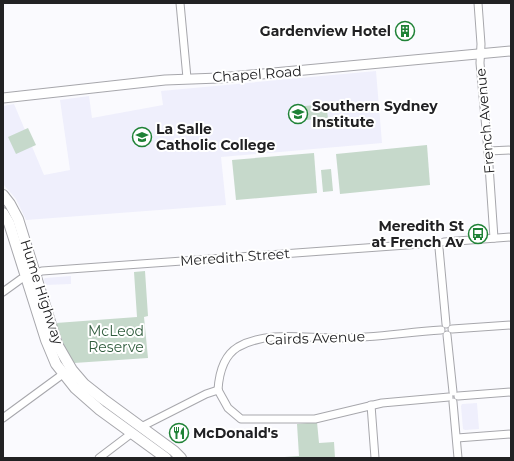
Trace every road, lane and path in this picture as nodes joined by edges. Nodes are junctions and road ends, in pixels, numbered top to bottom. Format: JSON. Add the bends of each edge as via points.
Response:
{"nodes":[{"id":1,"x":180,"y":3,"type":"edge"},
{"id":2,"x":478,"y":3,"type":"edge"},
{"id":3,"x":511,"y":51,"type":"edge"},
{"id":4,"x":480,"y":53,"type":"junction"},
{"id":5,"x":187,"y":78,"type":"junction"},
{"id":6,"x":3,"y":98,"type":"edge"},
{"id":7,"x":511,"y":150,"type":"edge"},
{"id":8,"x":488,"y":151,"type":"junction"},
{"id":9,"x":3,"y":195,"type":"edge"},
{"id":10,"x":3,"y":212,"type":"edge"},
{"id":11,"x":14,"y":221,"type":"junction"},
{"id":12,"x":511,"y":237,"type":"edge"},
{"id":13,"x":494,"y":238,"type":"junction"},
{"id":14,"x":439,"y":245,"type":"junction"},
{"id":15,"x":30,"y":275,"type":"junction"},
{"id":16,"x":3,"y":292,"type":"edge"},
{"id":17,"x":511,"y":325,"type":"edge"},
{"id":18,"x":447,"y":332,"type":"junction"},
{"id":19,"x":63,"y":374,"type":"junction"},
{"id":20,"x":218,"y":390,"type":"junction"},
{"id":21,"x":511,"y":392,"type":"edge"},
{"id":22,"x":453,"y":397,"type":"junction"},
{"id":23,"x":371,"y":405,"type":"junction"},
{"id":24,"x":3,"y":418,"type":"edge"},
{"id":25,"x":141,"y":427,"type":"junction"},
{"id":26,"x":132,"y":433,"type":"junction"},
{"id":27,"x":511,"y":434,"type":"edge"},
{"id":28,"x":457,"y":438,"type":"junction"},
{"id":29,"x":99,"y":458,"type":"edge"},
{"id":30,"x":166,"y":458,"type":"edge"},
{"id":31,"x":182,"y":458,"type":"edge"},
{"id":32,"x":375,"y":458,"type":"edge"},
{"id":33,"x":458,"y":458,"type":"edge"}],
"edges":[{"from":1,"to":5,"type":"street"},
{"from":2,"to":4,"type":"street","name":"French Avenue"},
{"from":3,"to":4,"type":"main road","name":"Chapel Road"},
{"from":4,"to":5,"type":"main road","name":"Chapel Road","via":[[219,78]]},
{"from":4,"to":8,"type":"street","name":"French Avenue"},
{"from":5,"to":6,"type":"main road","name":"Chapel Road"},
{"from":7,"to":8,"type":"street"},
{"from":8,"to":13,"type":"street","name":"French Avenue"},
{"from":9,"to":11,"type":"highway","name":"Hume Highway","via":[[10,204]]},
{"from":10,"to":11,"type":"highway","name":"Hume Highway"},
{"from":11,"to":15,"type":"highway","name":"Hume Highway"},
{"from":12,"to":13,"type":"street","name":"Meredith Street"},
{"from":13,"to":14,"type":"street","name":"Meredith Street"},
{"from":14,"to":15,"type":"street","name":"Meredith Street","via":[[136,264],[42,271]]},
{"from":14,"to":18,"type":"street","via":[[446,324],[442,326]]},
{"from":15,"to":16,"type":"street"},
{"from":15,"to":19,"type":"highway","name":"Hume Highway","via":[[51,354]]},
{"from":15,"to":25,"type":"highway","name":"Hume Highway","via":[[57,344],[72,370],[84,384]]},
{"from":17,"to":18,"type":"street","name":"Cairds Avenue"},
{"from":18,"to":20,"type":"street","name":"Cairds Avenue","via":[[341,338],[282,337],[252,342],[236,348],[228,356],[222,367]]},
{"from":18,"to":22,"type":"street"},
{"from":19,"to":24,"type":"street"},
{"from":19,"to":26,"type":"highway","name":"Hume Highway","via":[[100,410]]},
{"from":20,"to":23,"type":"street","via":[[228,408],[241,419],[315,419]]},
{"from":20,"to":25,"type":"street"},
{"from":21,"to":22,"type":"street"},
{"from":22,"to":23,"type":"street"},
{"from":22,"to":28,"type":"street"},
{"from":23,"to":32,"type":"street"},
{"from":25,"to":31,"type":"highway","name":"Hume Highway"},
{"from":26,"to":29,"type":"street"},
{"from":26,"to":30,"type":"highway","name":"Hume Highway"},
{"from":27,"to":28,"type":"street"},
{"from":28,"to":33,"type":"street"}]}
